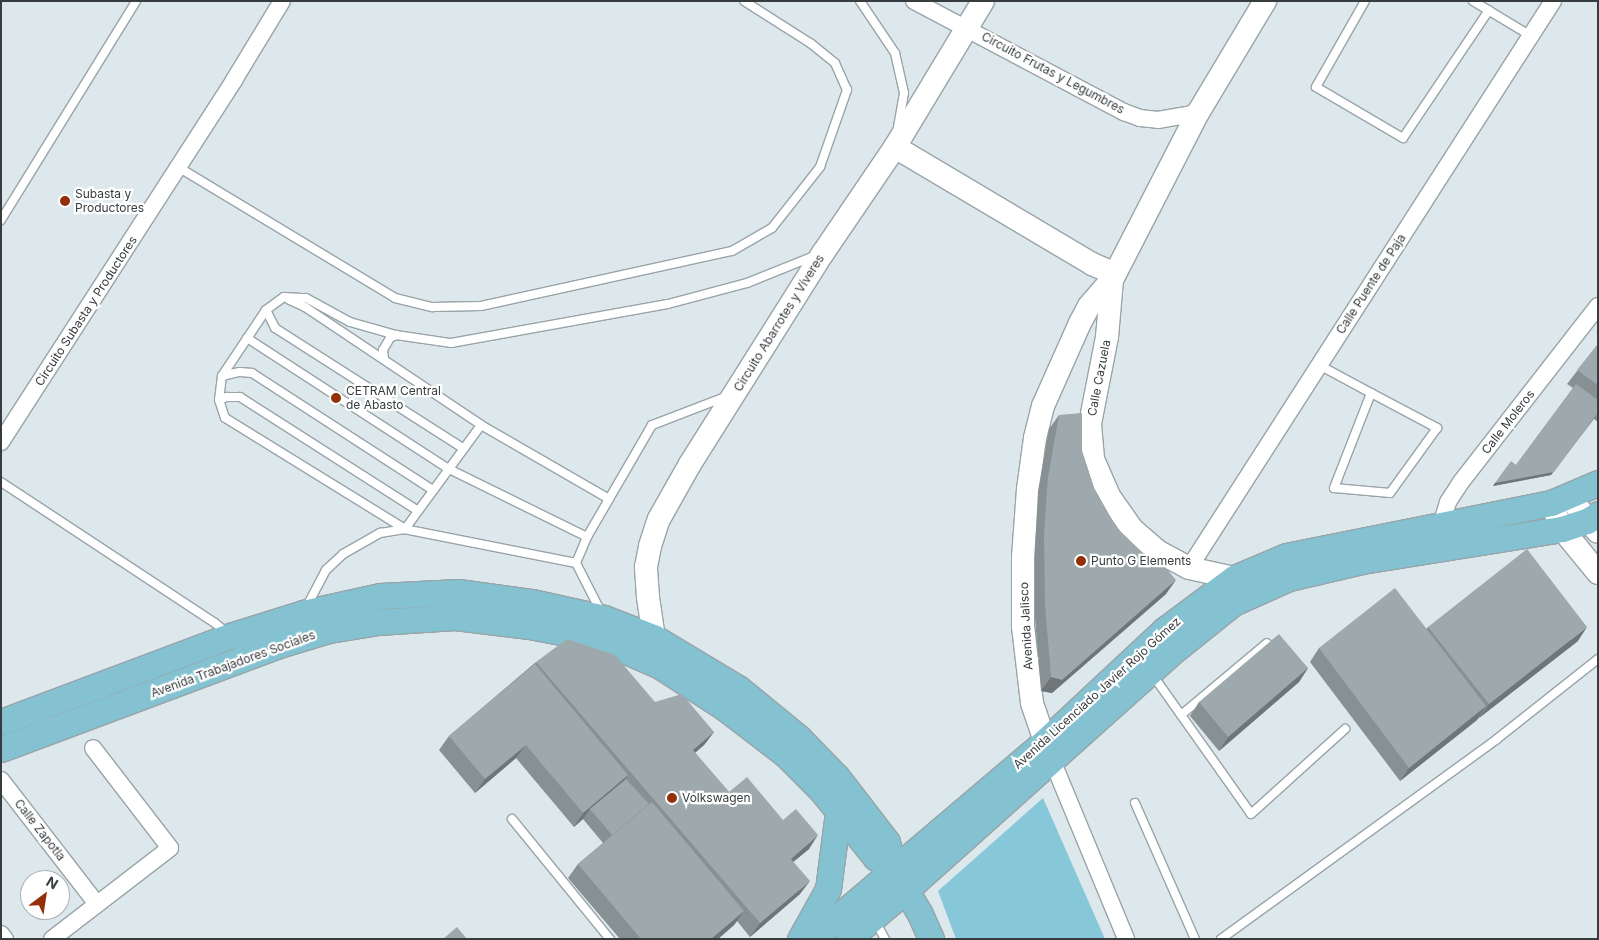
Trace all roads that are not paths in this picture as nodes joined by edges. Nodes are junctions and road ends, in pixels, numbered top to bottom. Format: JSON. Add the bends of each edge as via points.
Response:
{"nodes":[{"id":1,"x":136,"y":1,"type":"edge"},
{"id":2,"x":282,"y":1,"type":"edge"},
{"id":3,"x":744,"y":1,"type":"edge"},
{"id":4,"x":860,"y":1,"type":"edge"},
{"id":5,"x":914,"y":1,"type":"edge"},
{"id":6,"x":983,"y":1,"type":"edge"},
{"id":7,"x":1265,"y":1,"type":"edge"},
{"id":8,"x":1365,"y":1,"type":"edge"},
{"id":9,"x":1473,"y":1,"type":"edge"},
{"id":10,"x":1553,"y":1,"type":"edge"},
{"id":11,"x":1489,"y":10,"type":"junction"},
{"id":12,"x":967,"y":27,"type":"junction"},
{"id":13,"x":1531,"y":36,"type":"junction"},
{"id":14,"x":1198,"y":113,"type":"junction"},
{"id":15,"x":895,"y":147,"type":"junction"},
{"id":16,"x":178,"y":166,"type":"junction"},
{"id":17,"x":1,"y":220,"type":"edge"},
{"id":18,"x":823,"y":253,"type":"junction"},
{"id":19,"x":1114,"y":277,"type":"junction"},
{"id":20,"x":284,"y":297,"type":"junction"},
{"id":21,"x":1089,"y":306,"type":"joint"},
{"id":22,"x":1598,"y":306,"type":"edge"},
{"id":23,"x":266,"y":310,"type":"junction"},
{"id":24,"x":396,"y":335,"type":"junction"},
{"id":25,"x":247,"y":338,"type":"junction"},
{"id":26,"x":384,"y":359,"type":"junction"},
{"id":27,"x":1319,"y":366,"type":"junction"},
{"id":28,"x":222,"y":376,"type":"junction"},
{"id":29,"x":1371,"y":393,"type":"junction"},
{"id":30,"x":734,"y":394,"type":"junction"},
{"id":31,"x":219,"y":400,"type":"junction"},
{"id":32,"x":481,"y":425,"type":"junction"},
{"id":33,"x":1,"y":442,"type":"edge"},
{"id":34,"x":464,"y":449,"type":"junction"},
{"id":35,"x":449,"y":469,"type":"junction"},
{"id":36,"x":1,"y":482,"type":"edge"},
{"id":37,"x":1598,"y":483,"type":"edge"},
{"id":38,"x":433,"y":490,"type":"junction"},
{"id":39,"x":609,"y":499,"type":"junction"},
{"id":40,"x":1560,"y":500,"type":"junction"},
{"id":41,"x":418,"y":511,"type":"junction"},
{"id":42,"x":1594,"y":522,"type":"edge"},
{"id":43,"x":405,"y":529,"type":"junction"},
{"id":44,"x":1562,"y":529,"type":"junction"},
{"id":45,"x":588,"y":537,"type":"junction"},
{"id":46,"x":1442,"y":537,"type":"junction"},
{"id":47,"x":1400,"y":544,"type":"junction"},
{"id":48,"x":576,"y":563,"type":"junction"},
{"id":49,"x":1189,"y":568,"type":"junction"},
{"id":50,"x":1598,"y":573,"type":"edge"},
{"id":51,"x":1234,"y":578,"type":"junction"},
{"id":52,"x":604,"y":618,"type":"junction"},
{"id":53,"x":302,"y":625,"type":"junction"},
{"id":54,"x":230,"y":636,"type":"junction"},
{"id":55,"x":653,"y":637,"type":"junction"},
{"id":56,"x":1267,"y":643,"type":"edge"},
{"id":57,"x":1598,"y":659,"type":"edge"},
{"id":58,"x":1144,"y":663,"type":"junction"},
{"id":59,"x":660,"y":666,"type":"junction"},
{"id":60,"x":1181,"y":715,"type":"junction"},
{"id":61,"x":1,"y":722,"type":"edge"},
{"id":62,"x":1345,"y":729,"type":"dead end"},
{"id":63,"x":93,"y":748,"type":"dead end"},
{"id":64,"x":1,"y":749,"type":"edge"},
{"id":65,"x":1048,"y":751,"type":"junction"},
{"id":66,"x":1,"y":780,"type":"edge"},
{"id":67,"x":1135,"y":803,"type":"dead end"},
{"id":68,"x":838,"y":812,"type":"junction"},
{"id":69,"x":512,"y":820,"type":"dead end"},
{"id":70,"x":900,"y":880,"type":"junction"},
{"id":71,"x":97,"y":904,"type":"junction"},
{"id":72,"x":879,"y":928,"type":"edge"},
{"id":73,"x":1,"y":934,"type":"edge"},
{"id":74,"x":5,"y":939,"type":"edge"},
{"id":75,"x":52,"y":939,"type":"edge"},
{"id":76,"x":610,"y":939,"type":"edge"},
{"id":77,"x":800,"y":939,"type":"edge"},
{"id":78,"x":812,"y":939,"type":"edge"},
{"id":79,"x":848,"y":939,"type":"edge"},
{"id":80,"x":931,"y":939,"type":"edge"},
{"id":81,"x":1126,"y":939,"type":"edge"},
{"id":82,"x":1195,"y":939,"type":"edge"},
{"id":83,"x":1221,"y":939,"type":"edge"}],
"edges":[{"from":1,"to":17,"type":"lane"},
{"from":2,"to":16,"type":"street","name":"Circuito Subasta y Productores"},
{"from":3,"to":16,"type":"lane","via":[[835,63],[847,90],[820,167],[772,228],[732,251],[481,306],[432,307],[395,298]]},
{"from":4,"to":15,"type":"lane","via":[[895,53],[904,93]]},
{"from":5,"to":12,"type":"street","name":"Circuito Frutas y Legumbres"},
{"from":6,"to":12,"type":"main road","name":"Circuito Abarrotes y Víveres"},
{"from":7,"to":14,"type":"main road","name":"Calle Cazuela"},
{"from":8,"to":11,"type":"lane","via":[[1316,87],[1403,138]]},
{"from":9,"to":11,"type":"lane"},
{"from":10,"to":13,"type":"street","name":"Calle Puente de Paja"},
{"from":11,"to":13,"type":"lane"},
{"from":12,"to":14,"type":"street","name":"Circuito Frutas y Legumbres","via":[[1140,118],[1158,120]]},
{"from":12,"to":15,"type":"main road","name":"Circuito Abarrotes y Víveres"},
{"from":13,"to":27,"type":"street","name":"Calle Puente de Paja"},
{"from":14,"to":19,"type":"main road","name":"Calle Cazuela"},
{"from":15,"to":18,"type":"main road","name":"Circuito Abarrotes y Víveres"},
{"from":15,"to":19,"type":"main road"},
{"from":16,"to":33,"type":"street","name":"Circuito Subasta y Productores"},
{"from":18,"to":24,"type":"lane","via":[[747,283],[604,317],[452,343]]},
{"from":18,"to":30,"type":"main road","name":"Circuito Abarrotes y Víveres"},
{"from":19,"to":21,"type":"main road","name":"Calle Cazuela"},
{"from":19,"to":49,"type":"main road","name":"Calle Cazuela","via":[[1107,337],[1090,424],[1093,459],[1109,496],[1131,528],[1157,551]]},
{"from":20,"to":23,"type":"lane"},
{"from":20,"to":24,"type":"lane","via":[[306,298],[350,322]]},
{"from":20,"to":26,"type":"lane","via":[[305,307]]},
{"from":21,"to":65,"type":"main road","name":"Avenida Jalisco","via":[[1043,406],[1028,489],[1023,557],[1023,626],[1032,704]]},
{"from":22,"to":46,"type":"street","name":"Calle Moleros","via":[[1461,482],[1448,502]]},
{"from":23,"to":25,"type":"lane"},
{"from":23,"to":34,"type":"lane","via":[[275,328]]},
{"from":24,"to":26,"type":"lane","via":[[390,338],[383,350]]},
{"from":25,"to":28,"type":"lane"},
{"from":25,"to":35,"type":"lane"},
{"from":26,"to":32,"type":"lane"},
{"from":27,"to":29,"type":"lane"},
{"from":27,"to":49,"type":"street","name":"Calle Puente de Paja"},
{"from":28,"to":31,"type":"lane"},
{"from":28,"to":38,"type":"lane","via":[[252,373]]},
{"from":29,"to":29,"type":"lane","via":[[1437,428],[1390,493],[1334,488]]},
{"from":30,"to":39,"type":"lane","via":[[652,425]]},
{"from":30,"to":55,"type":"main road","name":"Circuito Abarrotes y Víveres","via":[[659,519],[646,567]]},
{"from":31,"to":41,"type":"lane","via":[[227,396],[240,397]]},
{"from":31,"to":43,"type":"lane","via":[[225,418]]},
{"from":32,"to":34,"type":"lane"},
{"from":32,"to":39,"type":"lane"},
{"from":34,"to":35,"type":"lane"},
{"from":35,"to":38,"type":"lane"},
{"from":35,"to":45,"type":"lane"},
{"from":36,"to":54,"type":"lane","via":[[216,623]]},
{"from":37,"to":40,"type":"main road","name":"Avenida Licenciado Javier Rojo Gómez"},
{"from":38,"to":41,"type":"lane"},
{"from":39,"to":45,"type":"lane"},
{"from":40,"to":42,"type":"main road"},
{"from":40,"to":44,"type":"main road"},
{"from":40,"to":46,"type":"main road","name":"Avenida Licenciado Javier Rojo Gómez"},
{"from":41,"to":43,"type":"lane"},
{"from":42,"to":44,"type":"main road","name":"Avenida Licenciado Javier Rojo Gómez"},
{"from":43,"to":48,"type":"lane"},
{"from":43,"to":53,"type":"lane","via":[[380,533],[333,562]]},
{"from":44,"to":46,"type":"main road","name":"Avenida Licenciado Javier Rojo Gómez"},
{"from":44,"to":50,"type":"main road"},
{"from":45,"to":48,"type":"lane"},
{"from":46,"to":47,"type":"main road","name":"Avenida Licenciado Javier Rojo Gómez"},
{"from":47,"to":51,"type":"main road","name":"Avenida Licenciado Javier Rojo Gómez","via":[[1286,556]]},
{"from":47,"to":58,"type":"main road","name":"Avenida Licenciado Javier Rojo Gómez","via":[[1362,561],[1289,578],[1233,603]]},
{"from":48,"to":52,"type":"lane"},
{"from":49,"to":51,"type":"main road","name":"Calle Cazuela"},
{"from":51,"to":58,"type":"main road","name":"Avenida Licenciado Javier Rojo Gómez","via":[[1164,630]]},
{"from":52,"to":53,"type":"main road","name":"Avenida Trabajadores Sociales","via":[[532,602],[458,592],[380,596]]},
{"from":52,"to":55,"type":"main road","name":"Avenida Trabajadores Sociales"},
{"from":53,"to":54,"type":"main road","name":"Avenida Trabajadores Sociales"},
{"from":53,"to":59,"type":"main road","name":"Avenida Trabajadores Sociales","via":[[455,617],[598,639]]},
{"from":53,"to":64,"type":"main road","name":"Avenida Trabajadores Sociales"},
{"from":54,"to":61,"type":"main road","name":"Avenida Trabajadores Sociales"},
{"from":55,"to":59,"type":"main road","name":"Circuito Abarrotes y Víveres"},
{"from":55,"to":70,"type":"main road","name":"Avenida Trabajadores Sociales","via":[[738,688],[800,738],[837,777],[887,842]]},
{"from":56,"to":60,"type":"lane"},
{"from":57,"to":83,"type":"lane","via":[[1497,739]]},
{"from":58,"to":60,"type":"lane"},
{"from":58,"to":65,"type":"main road","name":"Avenida Licenciado Javier Rojo Gómez"},
{"from":59,"to":68,"type":"main road","name":"Avenida Trabajadores Sociales","via":[[725,708],[785,754]]},
{"from":60,"to":62,"type":"lane","via":[[1252,814]]},
{"from":63,"to":71,"type":"street","via":[[170,848]]},
{"from":65,"to":70,"type":"main road","name":"Avenida Licenciado Javier Rojo Gómez"},
{"from":65,"to":81,"type":"street","name":"Avenida Jalisco"},
{"from":66,"to":71,"type":"street","name":"Calle Zapotla"},
{"from":67,"to":82,"type":"lane"},
{"from":68,"to":70,"type":"main road","name":"Avenida Trabajadores Sociales","via":[[876,858]]},
{"from":68,"to":77,"type":"main road","via":[[828,889]]},
{"from":69,"to":76,"type":"lane"},
{"from":70,"to":72,"type":"main road","name":"Avenida Licenciado Javier Rojo Gómez"},
{"from":70,"to":78,"type":"main road","name":"Avenida Licenciado Javier Rojo Gómez"},
{"from":70,"to":80,"type":"main road"},
{"from":71,"to":75,"type":"street"},
{"from":72,"to":79,"type":"main road","name":"Avenida Licenciado Javier Rojo Gómez"},
{"from":73,"to":74,"type":"street"}]}
